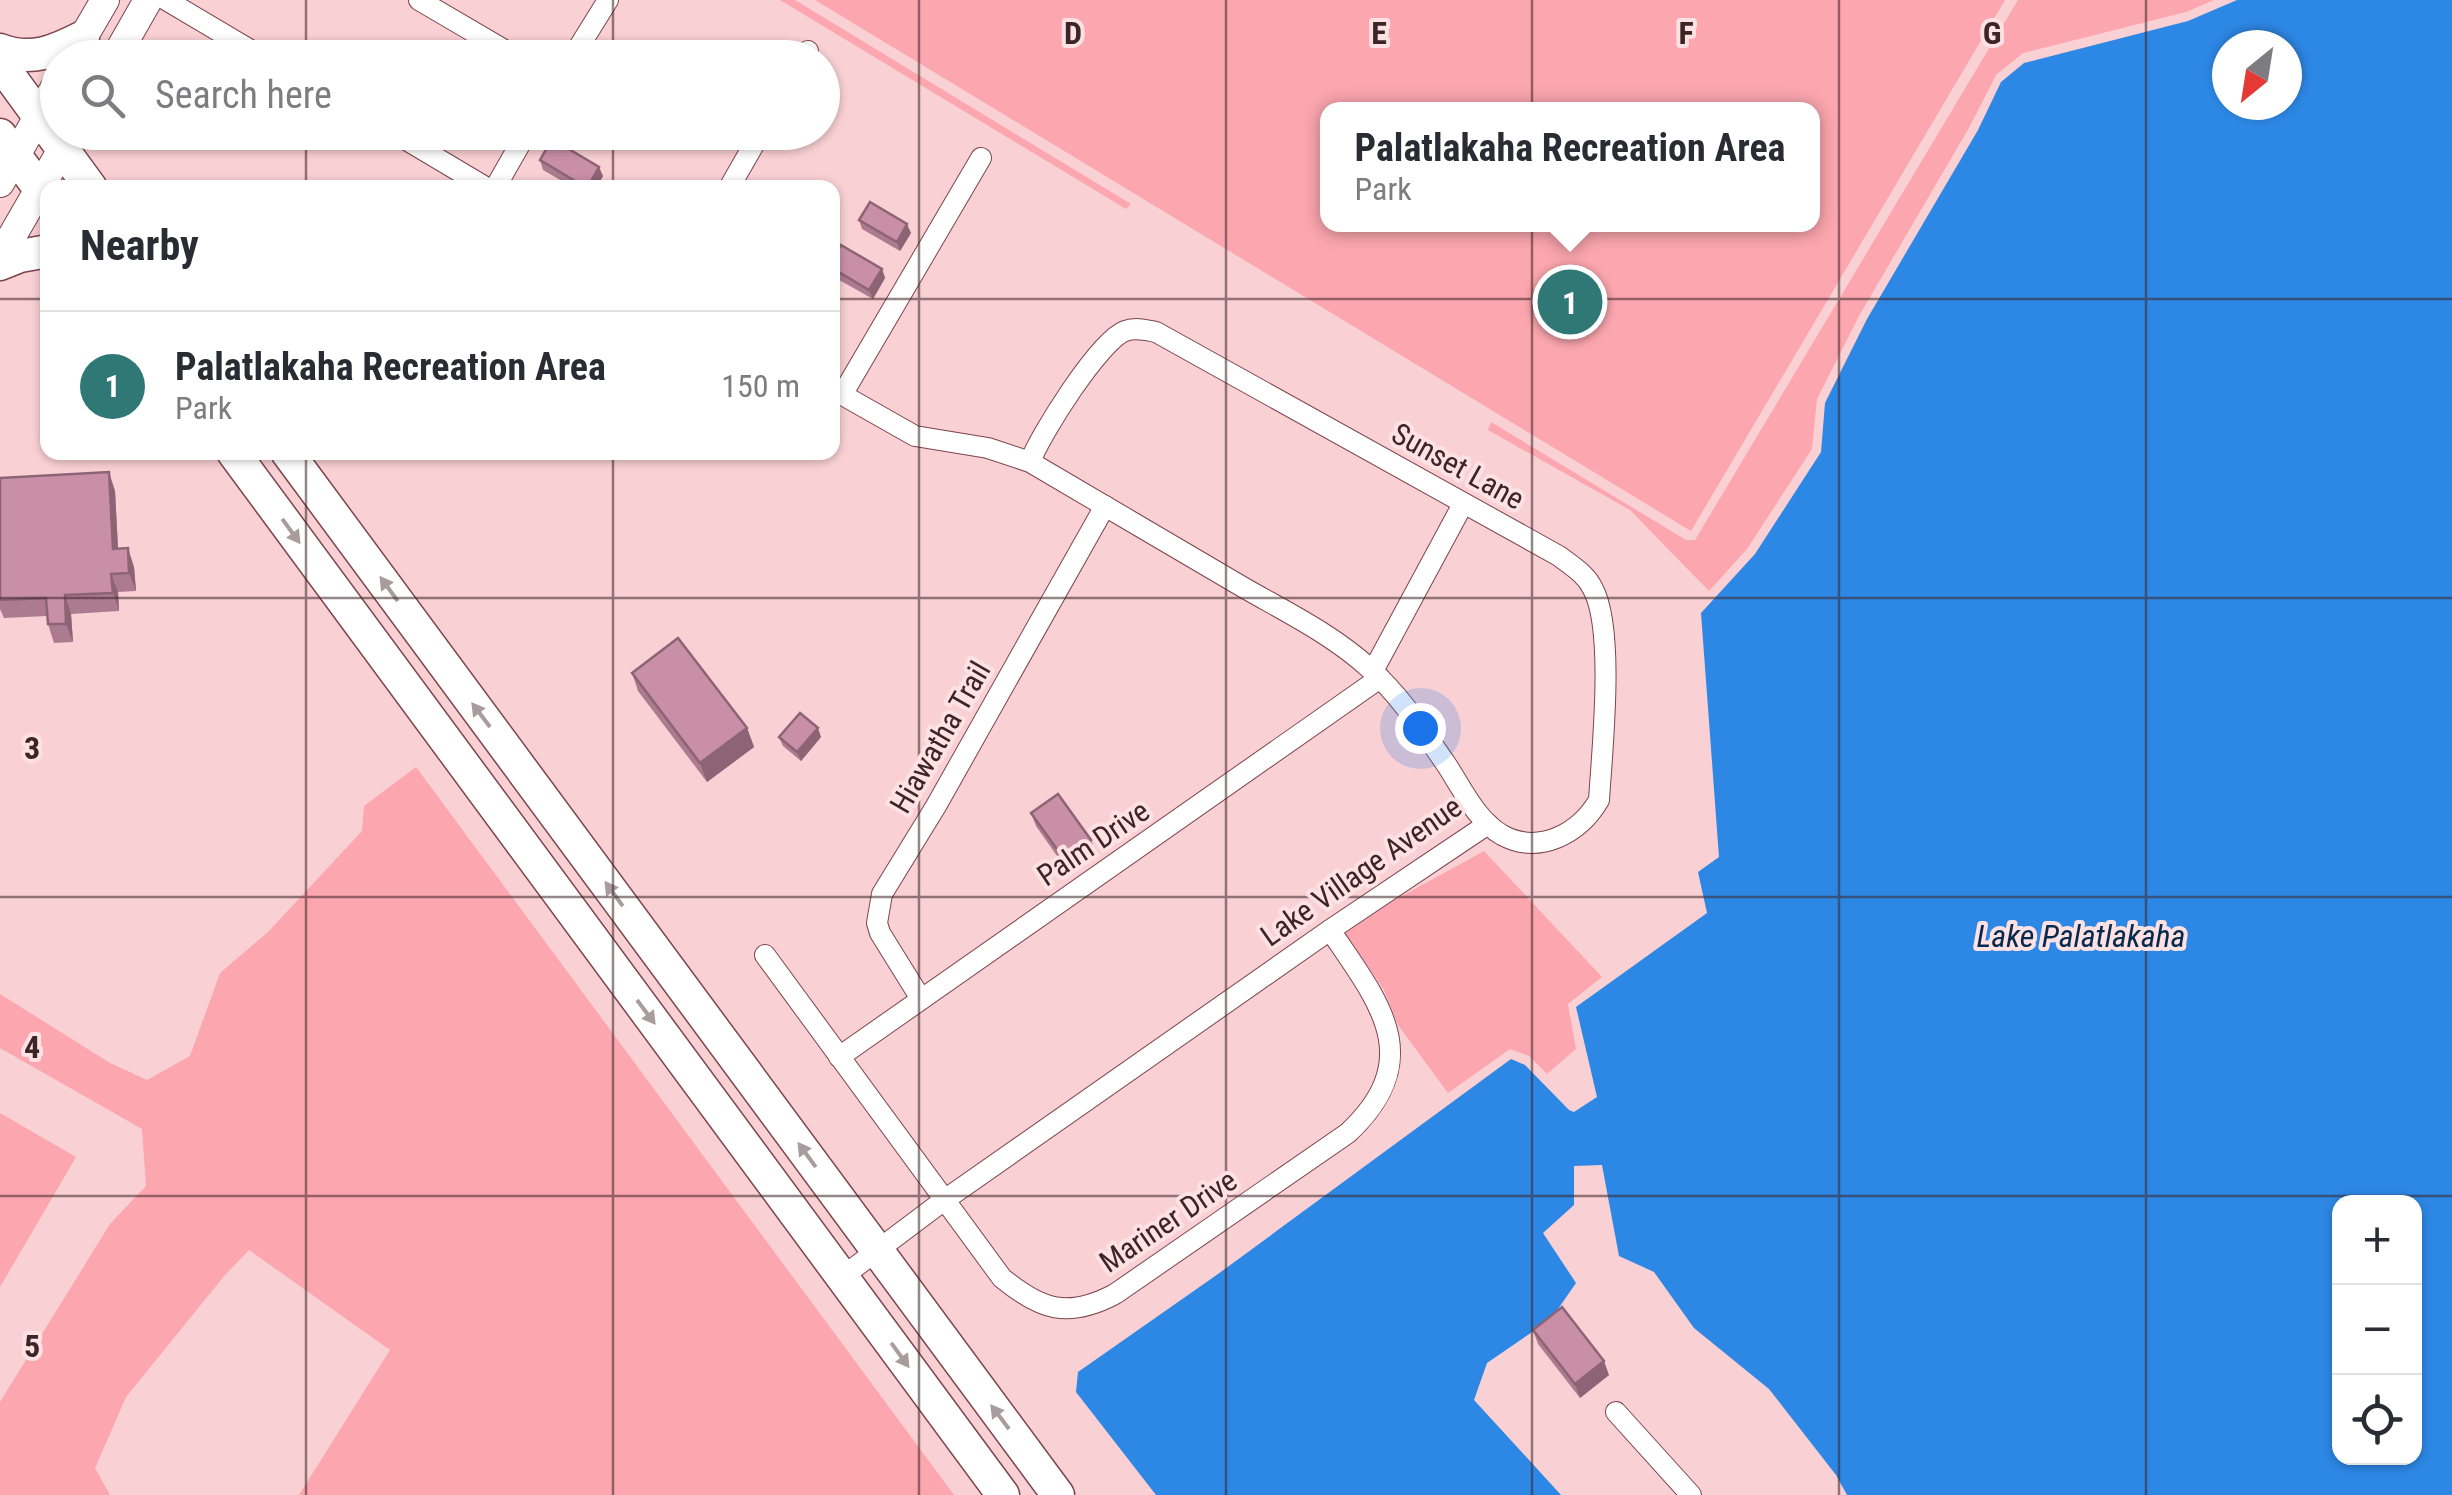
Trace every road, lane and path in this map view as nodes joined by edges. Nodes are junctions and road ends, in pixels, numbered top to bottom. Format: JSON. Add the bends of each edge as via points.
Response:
{"nodes":[{"id":1,"x":105,"y":0,"type":"edge"},
{"id":2,"x":148,"y":0,"type":"edge"},
{"id":3,"x":166,"y":0,"type":"edge"},
{"id":4,"x":419,"y":0,"type":"edge"},
{"id":5,"x":608,"y":0,"type":"edge"},
{"id":6,"x":82,"y":40,"type":"edge"},
{"id":7,"x":125,"y":40,"type":"edge"},
{"id":8,"x":234,"y":40,"type":"edge"},
{"id":9,"x":487,"y":40,"type":"edge"},
{"id":10,"x":583,"y":40,"type":"edge"},
{"id":11,"x":0,"y":50,"type":"edge"},
{"id":12,"x":40,"y":54,"type":"edge"},
{"id":13,"x":0,"y":62,"type":"edge"},
{"id":14,"x":40,"y":113,"type":"edge"},
{"id":15,"x":38,"y":116,"type":"junction"},
{"id":16,"x":63,"y":150,"type":"edge"},
{"id":17,"x":72,"y":150,"type":"edge"},
{"id":18,"x":424,"y":150,"type":"edge"},
{"id":19,"x":515,"y":150,"type":"edge"},
{"id":20,"x":751,"y":150,"type":"edge"},
{"id":21,"x":5,"y":158,"type":"edge"},
{"id":22,"x":982,"y":158,"type":"dead end"},
{"id":23,"x":50,"y":180,"type":"edge"},
{"id":24,"x":88,"y":180,"type":"edge"},
{"id":25,"x":477,"y":180,"type":"edge"},
{"id":26,"x":496,"y":180,"type":"edge"},
{"id":27,"x":734,"y":180,"type":"edge"},
{"id":28,"x":40,"y":190,"type":"edge"},
{"id":29,"x":40,"y":200,"type":"edge"},
{"id":30,"x":40,"y":252,"type":"edge"},
{"id":31,"x":0,"y":256,"type":"edge"},
{"id":32,"x":0,"y":264,"type":"edge"},
{"id":33,"x":840,"y":387,"type":"edge"},
{"id":34,"x":840,"y":394,"type":"edge"},
{"id":35,"x":240,"y":460,"type":"edge"},
{"id":36,"x":293,"y":460,"type":"edge"},
{"id":37,"x":1030,"y":462,"type":"junction"},
{"id":38,"x":1463,"y":504,"type":"junction"},
{"id":39,"x":1104,"y":506,"type":"junction"},
{"id":40,"x":1376,"y":675,"type":"junction"},
{"id":41,"x":1488,"y":824,"type":"junction"},
{"id":42,"x":1330,"y":930,"type":"junction"},
{"id":43,"x":765,"y":955,"type":"dead end"},
{"id":44,"x":921,"y":998,"type":"junction"},
{"id":45,"x":839,"y":1057,"type":"junction"},
{"id":46,"x":943,"y":1201,"type":"junction"},
{"id":47,"x":877,"y":1250,"type":"junction"},
{"id":48,"x":842,"y":1277,"type":"junction"},
{"id":49,"x":1616,"y":1412,"type":"dead end"},
{"id":50,"x":1003,"y":1495,"type":"edge"},
{"id":51,"x":1058,"y":1495,"type":"edge"},
{"id":52,"x":1691,"y":1495,"type":"edge"}],
"edges":[{"from":1,"to":6,"type":"main road"},
{"from":2,"to":7,"type":"main road"},
{"from":3,"to":8,"type":"street"},
{"from":4,"to":9,"type":"street"},
{"from":5,"to":10,"type":"street"},
{"from":11,"to":12,"type":"highway"},
{"from":13,"to":15,"type":"highway"},
{"from":14,"to":15,"type":"main road"},
{"from":15,"to":21,"type":"main road"},
{"from":16,"to":23,"type":"main road"},
{"from":17,"to":24,"type":"highway"},
{"from":18,"to":25,"type":"street"},
{"from":19,"to":26,"type":"street"},
{"from":20,"to":27,"type":"street"},
{"from":21,"to":28,"type":"highway"},
{"from":22,"to":33,"type":"street"},
{"from":29,"to":31,"type":"main road"},
{"from":30,"to":32,"type":"highway"},
{"from":34,"to":37,"type":"street","name":"Lake Village Avenue","via":[[915,436]]},
{"from":35,"to":48,"type":"highway","one_way":true},
{"from":47,"to":36,"type":"highway","one_way":true},
{"from":37,"to":38,"type":"street","name":"Sunset Lane","via":[[1095,358],[1133,328],[1171,337]]},
{"from":37,"to":39,"type":"street","name":"Lake Village Avenue"},
{"from":38,"to":40,"type":"street","name":"Palm Drive"},
{"from":38,"to":41,"type":"street","name":"Sunset Lane","via":[[1560,556],[1583,574],[1600,605],[1606,691],[1599,800],[1556,840],[1521,842]]},
{"from":39,"to":40,"type":"street","name":"Lake Village Avenue","via":[[1326,636]]},
{"from":39,"to":44,"type":"street","name":"Hiawatha Trail","via":[[882,894],[880,933]]},
{"from":40,"to":41,"type":"street","name":"Lake Village Avenue"},
{"from":40,"to":44,"type":"street","name":"Palm Drive"},
{"from":41,"to":42,"type":"street","name":"Lake Village Avenue"},
{"from":42,"to":46,"type":"street","name":"Lake Village Avenue"},
{"from":42,"to":46,"type":"street","name":"Mariner Drive","via":[[1375,997],[1391,1042],[1383,1082],[1348,1133],[1114,1294],[1075,1309],[1057,1309],[1020,1293]]},
{"from":43,"to":45,"type":"street","name":"Mariner Drive"},
{"from":44,"to":45,"type":"street","name":"Palm Drive"},
{"from":45,"to":46,"type":"street","name":"Mariner Drive"},
{"from":46,"to":47,"type":"street","name":"Lake Village Avenue"},
{"from":47,"to":48,"type":"street","name":"Lake Village Avenue"},
{"from":51,"to":47,"type":"highway","one_way":true},
{"from":48,"to":50,"type":"highway","one_way":true},
{"from":49,"to":52,"type":"street"}]}
